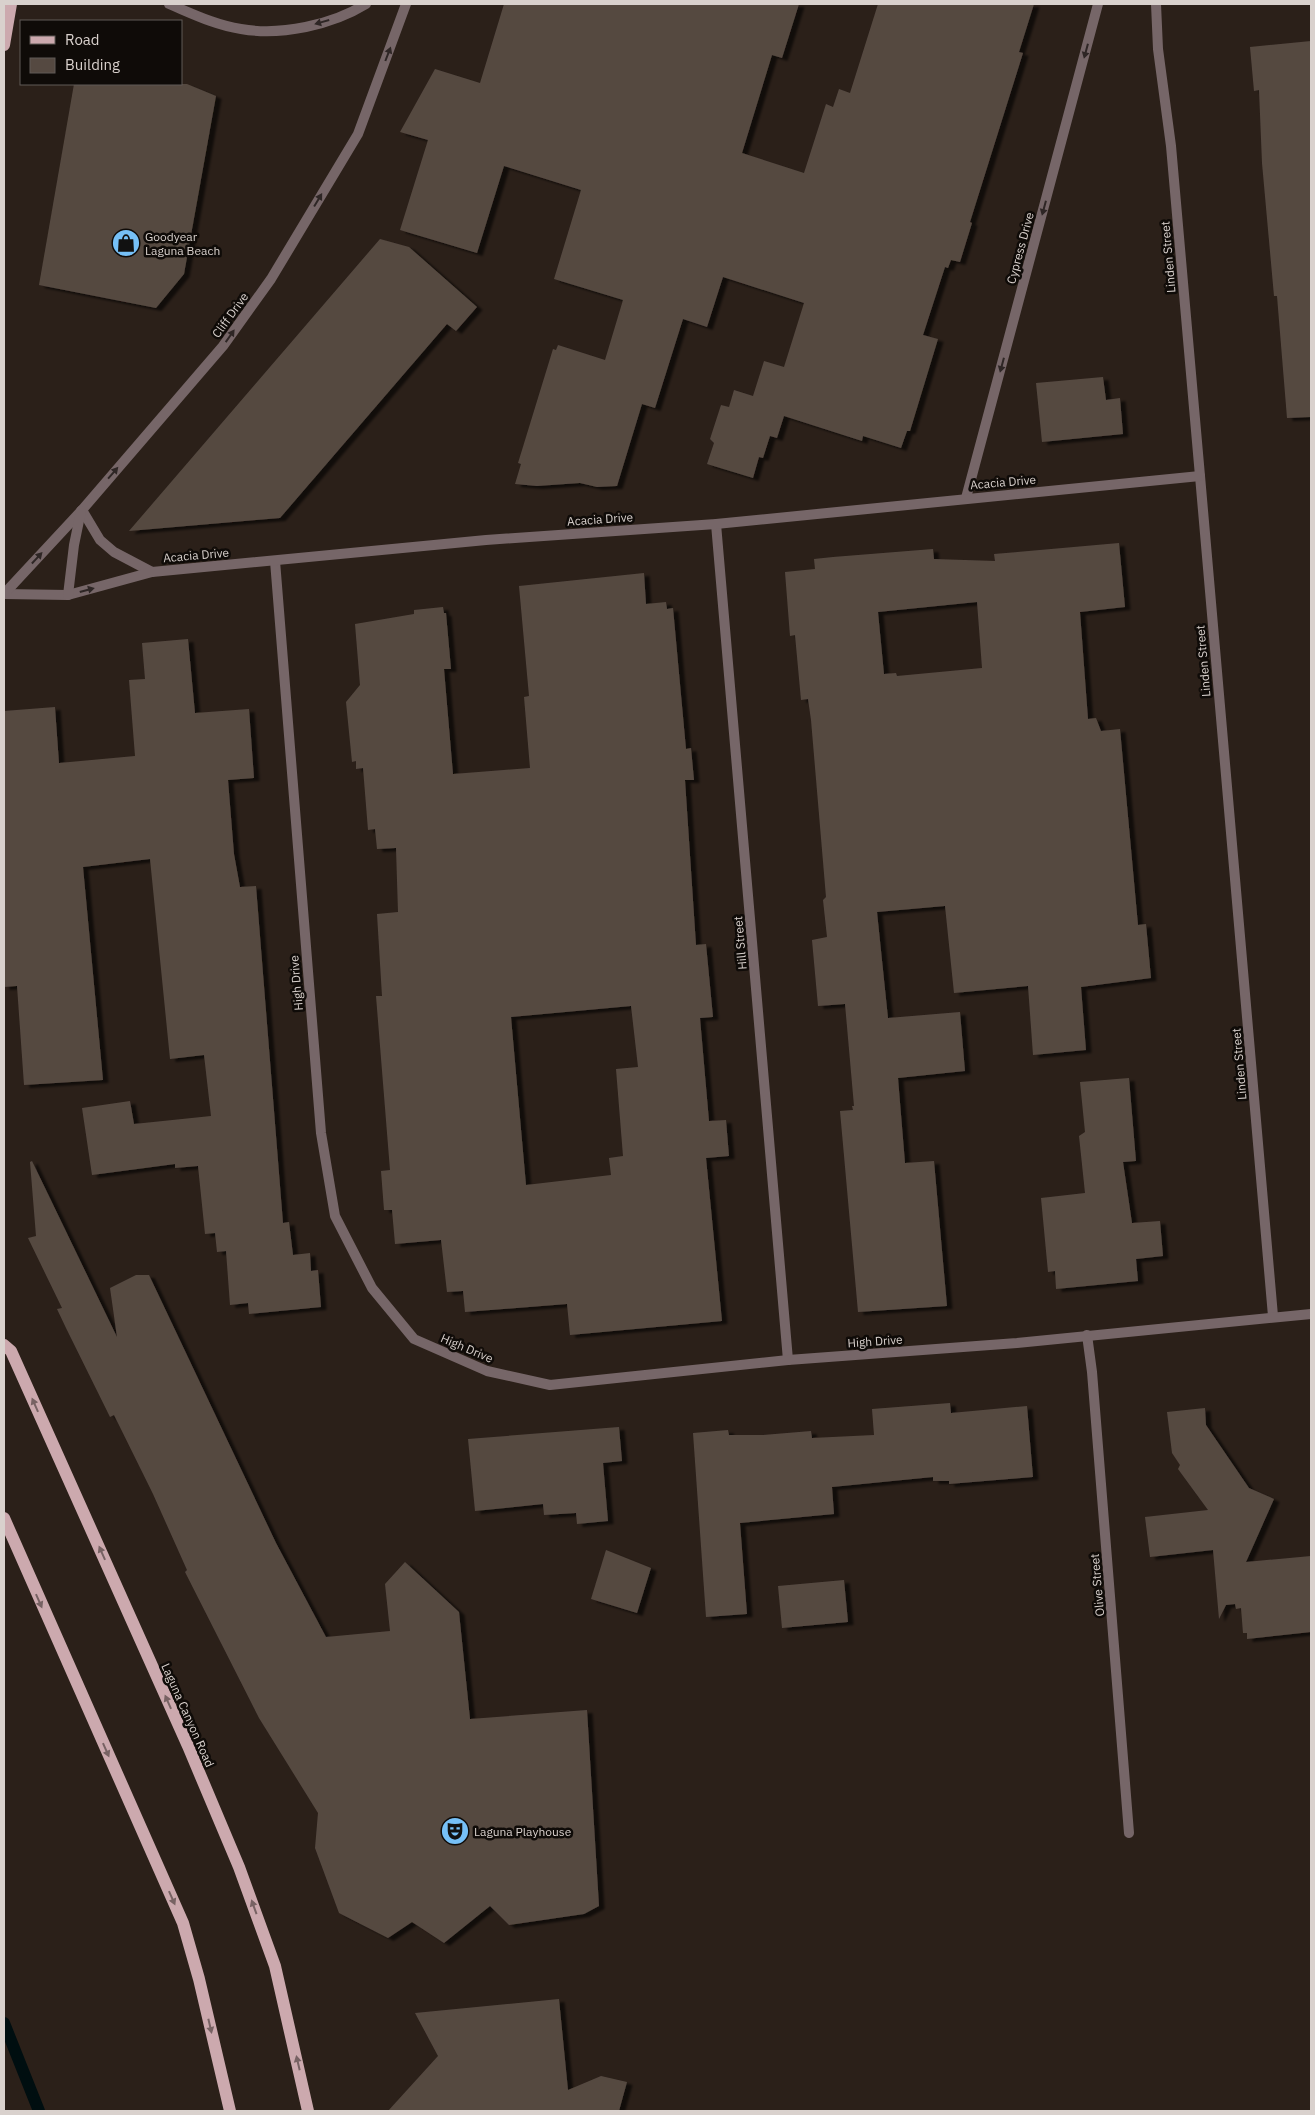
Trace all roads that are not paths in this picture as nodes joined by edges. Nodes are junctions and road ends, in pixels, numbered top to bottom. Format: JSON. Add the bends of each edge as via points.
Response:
{"nodes":[{"id":1,"x":11,"y":4,"type":"edge"},
{"id":2,"x":169,"y":4,"type":"edge"},
{"id":3,"x":366,"y":4,"type":"edge"},
{"id":4,"x":406,"y":4,"type":"edge"},
{"id":5,"x":1098,"y":4,"type":"edge"},
{"id":6,"x":1156,"y":4,"type":"edge"},
{"id":7,"x":4,"y":45,"type":"edge"},
{"id":8,"x":1200,"y":476,"type":"junction"},
{"id":9,"x":966,"y":498,"type":"junction"},
{"id":10,"x":82,"y":510,"type":"junction"},
{"id":11,"x":716,"y":524,"type":"junction"},
{"id":12,"x":276,"y":561,"type":"junction"},
{"id":13,"x":152,"y":572,"type":"junction"},
{"id":14,"x":4,"y":594,"type":"edge"},
{"id":15,"x":68,"y":595,"type":"junction"},
{"id":16,"x":1311,"y":1314,"type":"edge"},
{"id":17,"x":1273,"y":1316,"type":"junction"},
{"id":18,"x":1087,"y":1335,"type":"junction"},
{"id":19,"x":4,"y":1345,"type":"edge"},
{"id":20,"x":788,"y":1360,"type":"junction"},
{"id":21,"x":4,"y":1518,"type":"edge"},
{"id":22,"x":4,"y":1536,"type":"edge"},
{"id":23,"x":19,"y":1557,"type":"junction"},
{"id":24,"x":1129,"y":1833,"type":"dead end"},
{"id":25,"x":230,"y":2111,"type":"edge"},
{"id":26,"x":308,"y":2111,"type":"edge"}],
"edges":[{"from":1,"to":7,"type":"main road"},
{"from":3,"to":2,"type":"street","one_way":true,"via":[[351,13],[316,24],[280,30],[242,30],[208,21]]},
{"from":10,"to":4,"type":"street","name":"Cliff Drive","one_way":true,"via":[[223,346],[271,279],[358,134]]},
{"from":5,"to":9,"type":"street","name":"Cypress Drive","one_way":true},
{"from":6,"to":8,"type":"street","name":"Linden Street"},
{"from":8,"to":9,"type":"street","name":"Acacia Drive"},
{"from":8,"to":17,"type":"street","name":"Linden Street"},
{"from":9,"to":11,"type":"street","name":"Acacia Drive"},
{"from":10,"to":13,"type":"street","via":[[100,540],[114,552]]},
{"from":14,"to":10,"type":"street","name":"Cliff Drive","one_way":true},
{"from":10,"to":15,"type":"street"},
{"from":11,"to":12,"type":"street","name":"Acacia Drive","via":[[486,540]]},
{"from":11,"to":20,"type":"street","name":"Hill Street"},
{"from":12,"to":13,"type":"street","name":"Acacia Drive"},
{"from":12,"to":20,"type":"street","name":"High Drive","via":[[321,1133],[335,1216],[372,1288],[414,1339],[487,1371],[550,1385]]},
{"from":15,"to":13,"type":"street","name":"Acacia Drive","one_way":true},
{"from":14,"to":15,"type":"street","name":"Acacia Drive"},
{"from":16,"to":17,"type":"street","name":"High Drive"},
{"from":17,"to":18,"type":"street","name":"High Drive"},
{"from":18,"to":20,"type":"street","name":"High Drive"},
{"from":18,"to":24,"type":"street","name":"Olive Street"},
{"from":26,"to":19,"type":"main road","name":"Laguna Canyon Road","one_way":true,"via":[[275,1966],[239,1867],[11,1350]]},
{"from":21,"to":23,"type":"main road"},
{"from":22,"to":23,"type":"main road"},
{"from":23,"to":25,"type":"main road","one_way":true,"via":[[183,1924]]}]}
